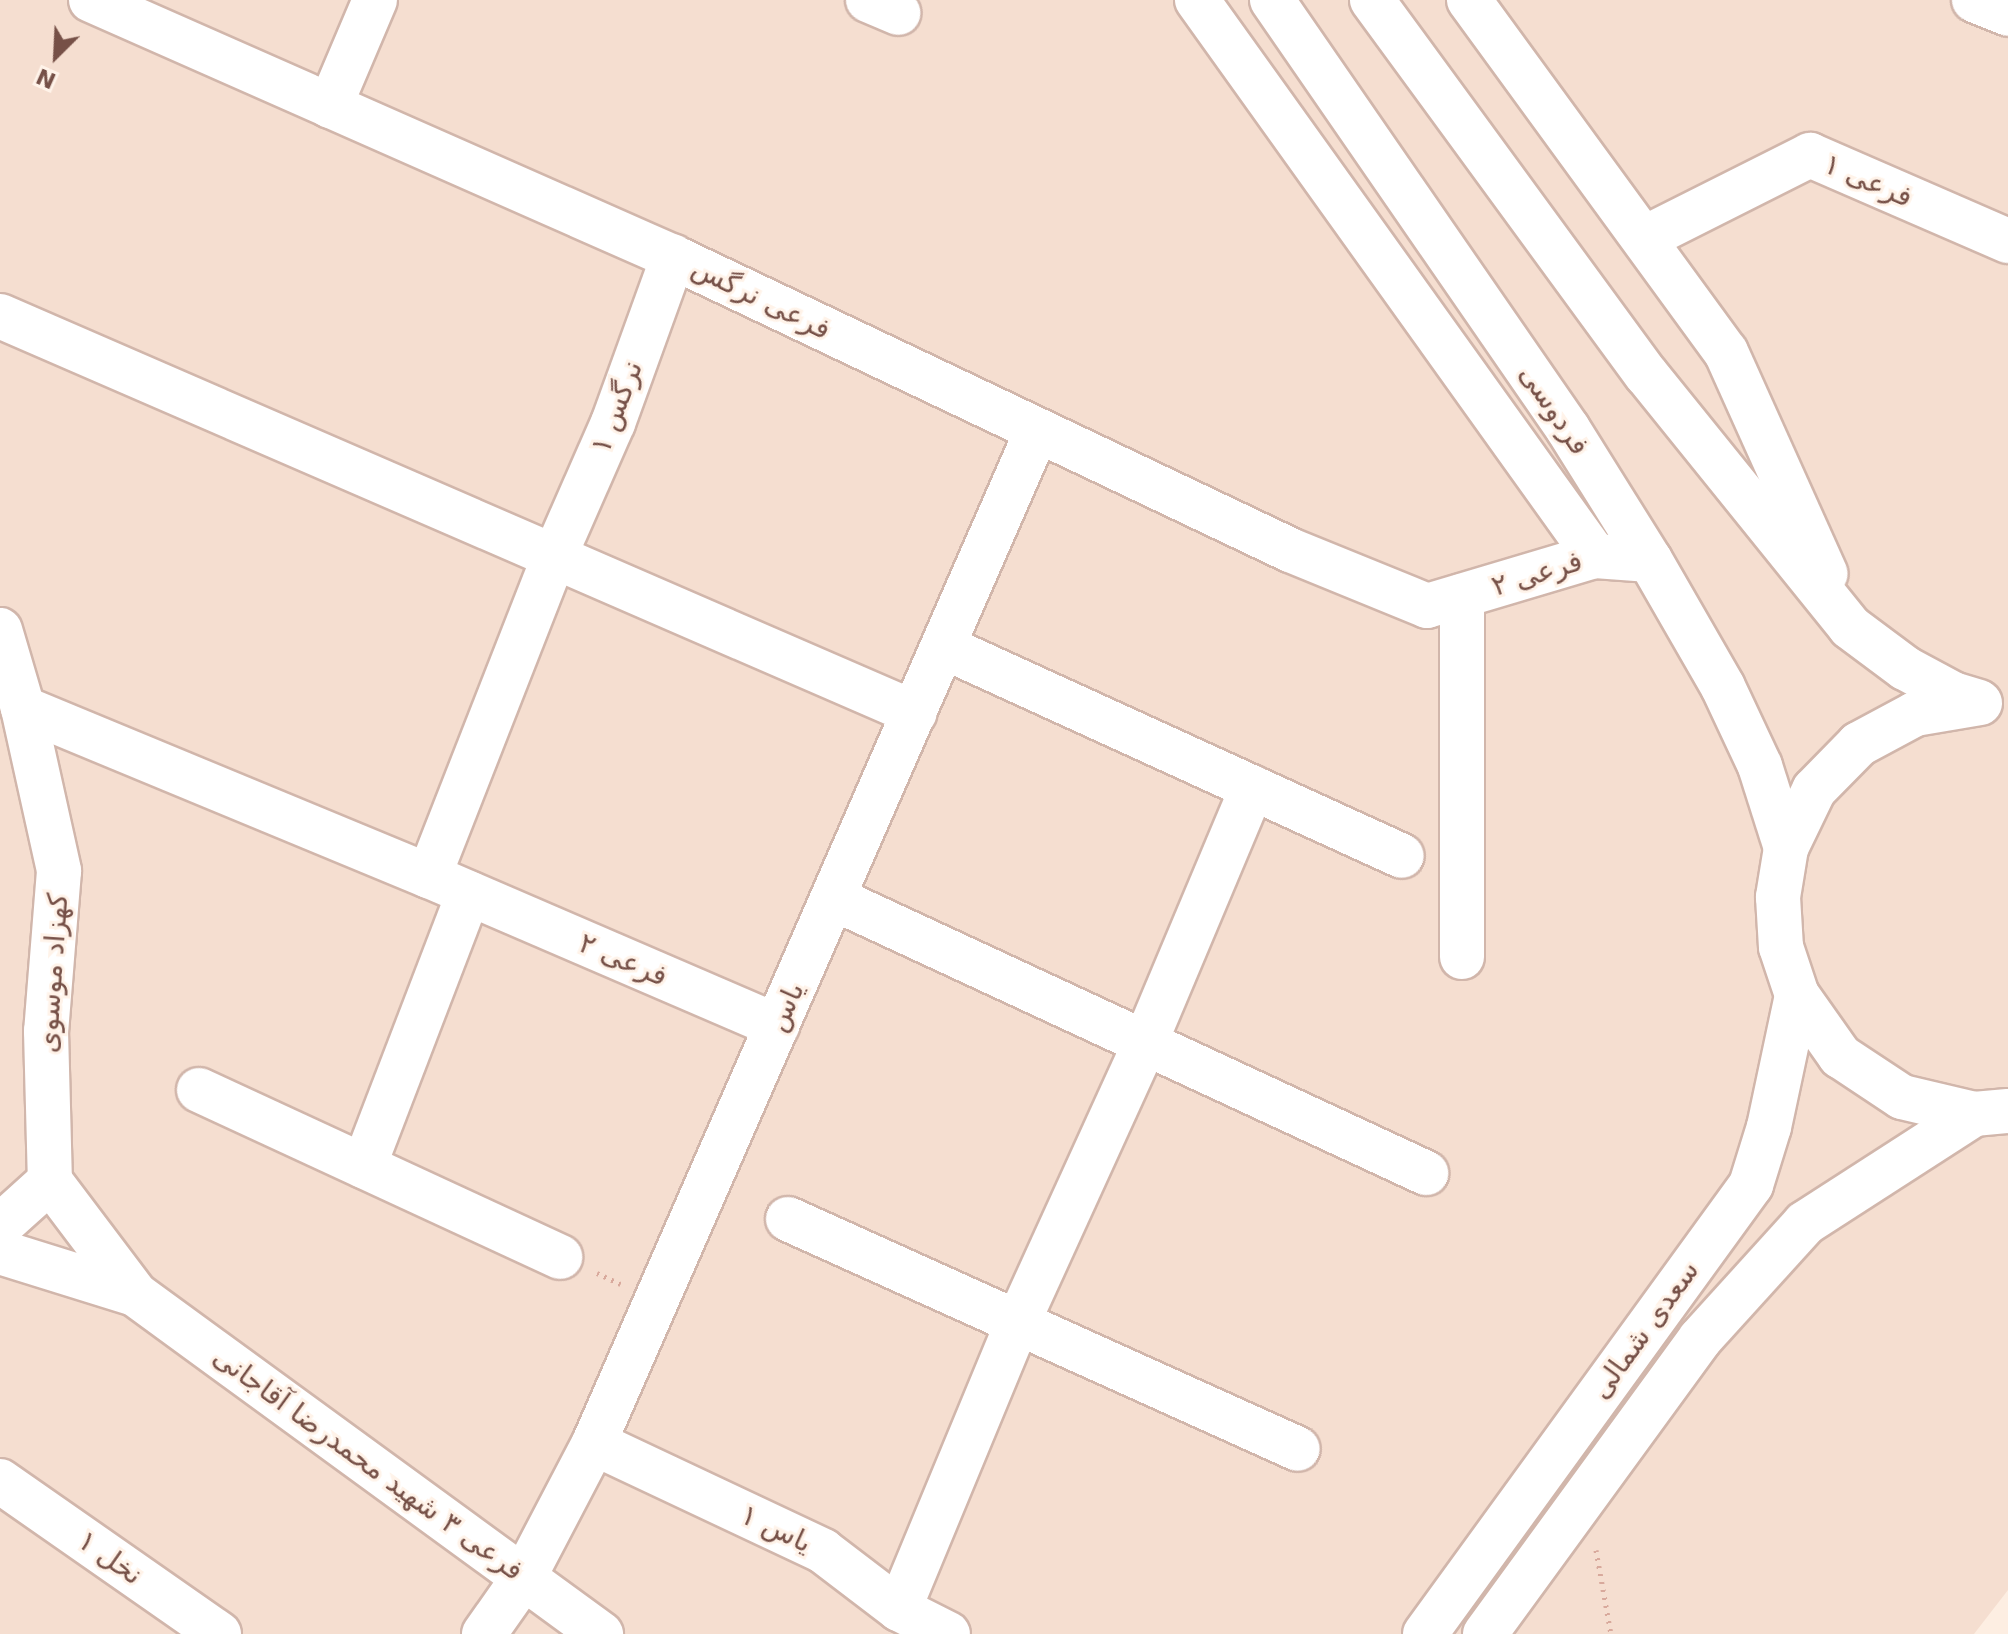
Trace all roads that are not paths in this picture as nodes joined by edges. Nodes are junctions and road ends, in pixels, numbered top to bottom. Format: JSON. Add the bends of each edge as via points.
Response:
{"nodes":[{"id":1,"x":91,"y":0,"type":"edge"},
{"id":2,"x":375,"y":0,"type":"edge"},
{"id":3,"x":1197,"y":0,"type":"edge"},
{"id":4,"x":1272,"y":0,"type":"edge"},
{"id":5,"x":1372,"y":0,"type":"edge"},
{"id":6,"x":1469,"y":0,"type":"edge"},
{"id":7,"x":1974,"y":0,"type":"edge"},
{"id":8,"x":2008,"y":14,"type":"edge"},
{"id":9,"x":330,"y":106,"type":"junction"},
{"id":10,"x":1645,"y":238,"type":"junction"},
{"id":11,"x":2008,"y":241,"type":"edge"},
{"id":12,"x":673,"y":257,"type":"junction"},
{"id":13,"x":0,"y":316,"type":"edge"},
{"id":14,"x":1037,"y":431,"type":"junction"},
{"id":15,"x":555,"y":555,"type":"junction"},
{"id":16,"x":1595,"y":556,"type":"junction"},
{"id":17,"x":1650,"y":560,"type":"junction"},
{"id":18,"x":1444,"y":601,"type":"junction"},
{"id":19,"x":1850,"y":627,"type":"junction"},
{"id":20,"x":0,"y":630,"type":"edge"},
{"id":21,"x":944,"y":647,"type":"junction"},
{"id":22,"x":1993,"y":704,"type":"edge"},
{"id":23,"x":23,"y":708,"type":"junction"},
{"id":24,"x":915,"y":713,"type":"junction"},
{"id":25,"x":1252,"y":788,"type":"junction"},
{"id":26,"x":1786,"y":848,"type":"junction"},
{"id":27,"x":1402,"y":856,"type":"dead end"},
{"id":28,"x":429,"y":876,"type":"junction"},
{"id":29,"x":469,"y":893,"type":"junction"},
{"id":30,"x":833,"y":898,"type":"junction"},
{"id":31,"x":1462,"y":957,"type":"dead end"},
{"id":32,"x":1797,"y":995,"type":"junction"},
{"id":33,"x":777,"y":1026,"type":"junction"},
{"id":34,"x":1145,"y":1043,"type":"junction"},
{"id":35,"x":199,"y":1090,"type":"dead end"},
{"id":36,"x":1991,"y":1112,"type":"edge"},
{"id":37,"x":364,"y":1166,"type":"junction"},
{"id":38,"x":1426,"y":1173,"type":"dead end"},
{"id":39,"x":50,"y":1181,"type":"junction"},
{"id":40,"x":788,"y":1219,"type":"dead end"},
{"id":41,"x":0,"y":1226,"type":"edge"},
{"id":42,"x":0,"y":1252,"type":"edge"},
{"id":43,"x":560,"y":1257,"type":"road end"},
{"id":44,"x":135,"y":1294,"type":"junction"},
{"id":45,"x":1018,"y":1322,"type":"junction"},
{"id":46,"x":594,"y":1443,"type":"junction"},
{"id":47,"x":1298,"y":1449,"type":"dead end"},
{"id":48,"x":0,"y":1481,"type":"edge"},
{"id":49,"x":524,"y":1577,"type":"junction"},
{"id":50,"x":899,"y":1609,"type":"junction"},
{"id":51,"x":219,"y":1634,"type":"edge"},
{"id":52,"x":484,"y":1634,"type":"edge"},
{"id":53,"x":601,"y":1634,"type":"edge"},
{"id":54,"x":948,"y":1634,"type":"edge"},
{"id":55,"x":1425,"y":1634,"type":"edge"},
{"id":56,"x":1485,"y":1634,"type":"edge"}],
"edges":[{"from":1,"to":9,"type":"street","name":"فرعی نرگس"},
{"from":2,"to":9,"type":"street"},
{"from":3,"to":16,"type":"street"},
{"from":4,"to":17,"type":"street","name":"فردوسی","via":[[1568,429]]},
{"from":5,"to":19,"type":"street","via":[[1646,374]]},
{"from":6,"to":10,"type":"street"},
{"from":7,"to":8,"type":"street"},
{"from":9,"to":12,"type":"street","name":"فرعی نرگس"},
{"from":10,"to":11,"type":"street","name":"فرعی ۱","via":[[1810,155]]},
{"from":10,"to":19,"type":"street","via":[[1726,352]]},
{"from":12,"to":14,"type":"street","name":"فرعی نرگس"},
{"from":12,"to":15,"type":"street","name":"نرگس ۱","via":[[613,423]]},
{"from":13,"to":15,"type":"street"},
{"from":14,"to":18,"type":"street","name":"فرعی نرگس","via":[[1290,550]]},
{"from":14,"to":21,"type":"street","name":"یاس"},
{"from":15,"to":24,"type":"street"},
{"from":15,"to":28,"type":"street","name":"نرگس ۱"},
{"from":16,"to":17,"type":"street","name":"فرعی ۲"},
{"from":16,"to":18,"type":"street","name":"فرعی ۲"},
{"from":17,"to":26,"type":"street","name":"فردوسی","via":[[1723,687],[1760,766]]},
{"from":18,"to":31,"type":"street"},
{"from":19,"to":22,"type":"street","via":[[1905,668],[1953,694]]},
{"from":20,"to":23,"type":"street","name":"کهزاد موسوی"},
{"from":21,"to":24,"type":"street","name":"یاس"},
{"from":21,"to":25,"type":"street"},
{"from":22,"to":26,"type":"street","via":[[1915,714],[1859,744],[1814,790]]},
{"from":23,"to":28,"type":"street","name":"فرعی ۲"},
{"from":23,"to":39,"type":"street","name":"کهزاد موسوی","via":[[59,871],[46,1031]]},
{"from":24,"to":30,"type":"street","name":"یاس"},
{"from":25,"to":27,"type":"street"},
{"from":25,"to":34,"type":"street"},
{"from":26,"to":32,"type":"street","via":[[1778,897],[1781,947]]},
{"from":28,"to":29,"type":"street","name":"فرعی ۲"},
{"from":29,"to":33,"type":"street","name":"فرعی ۲"},
{"from":29,"to":37,"type":"street"},
{"from":30,"to":33,"type":"street","name":"یاس"},
{"from":30,"to":34,"type":"street"},
{"from":32,"to":36,"type":"street","via":[[1840,1056],[1902,1097]]},
{"from":32,"to":55,"type":"street","name":"سعدی شمالی","via":[[1751,1185]]},
{"from":33,"to":46,"type":"street","name":"یاس"},
{"from":34,"to":38,"type":"street"},
{"from":34,"to":45,"type":"street"},
{"from":35,"to":37,"type":"street"},
{"from":36,"to":56,"type":"street","name":"سعدی شمالی","via":[[1805,1223],[1700,1339]]},
{"from":37,"to":43,"type":"street"},
{"from":39,"to":41,"type":"street"},
{"from":39,"to":44,"type":"street"},
{"from":40,"to":45,"type":"street"},
{"from":42,"to":44,"type":"street"},
{"from":44,"to":49,"type":"street","name":"فرعی ۳ شهید محمدرضا آقاجانی"},
{"from":45,"to":47,"type":"street"},
{"from":45,"to":50,"type":"street"},
{"from":46,"to":49,"type":"street","name":"یاس"},
{"from":46,"to":50,"type":"street","name":"یاس ۱","via":[[823,1551]]},
{"from":48,"to":51,"type":"street","name":"نخل ۱"},
{"from":49,"to":52,"type":"street","name":"یاس"},
{"from":49,"to":53,"type":"street","name":"فرعی ۳ شهید محمدرضا آقاجانی"},
{"from":50,"to":54,"type":"street","name":"یاس ۱"}]}
